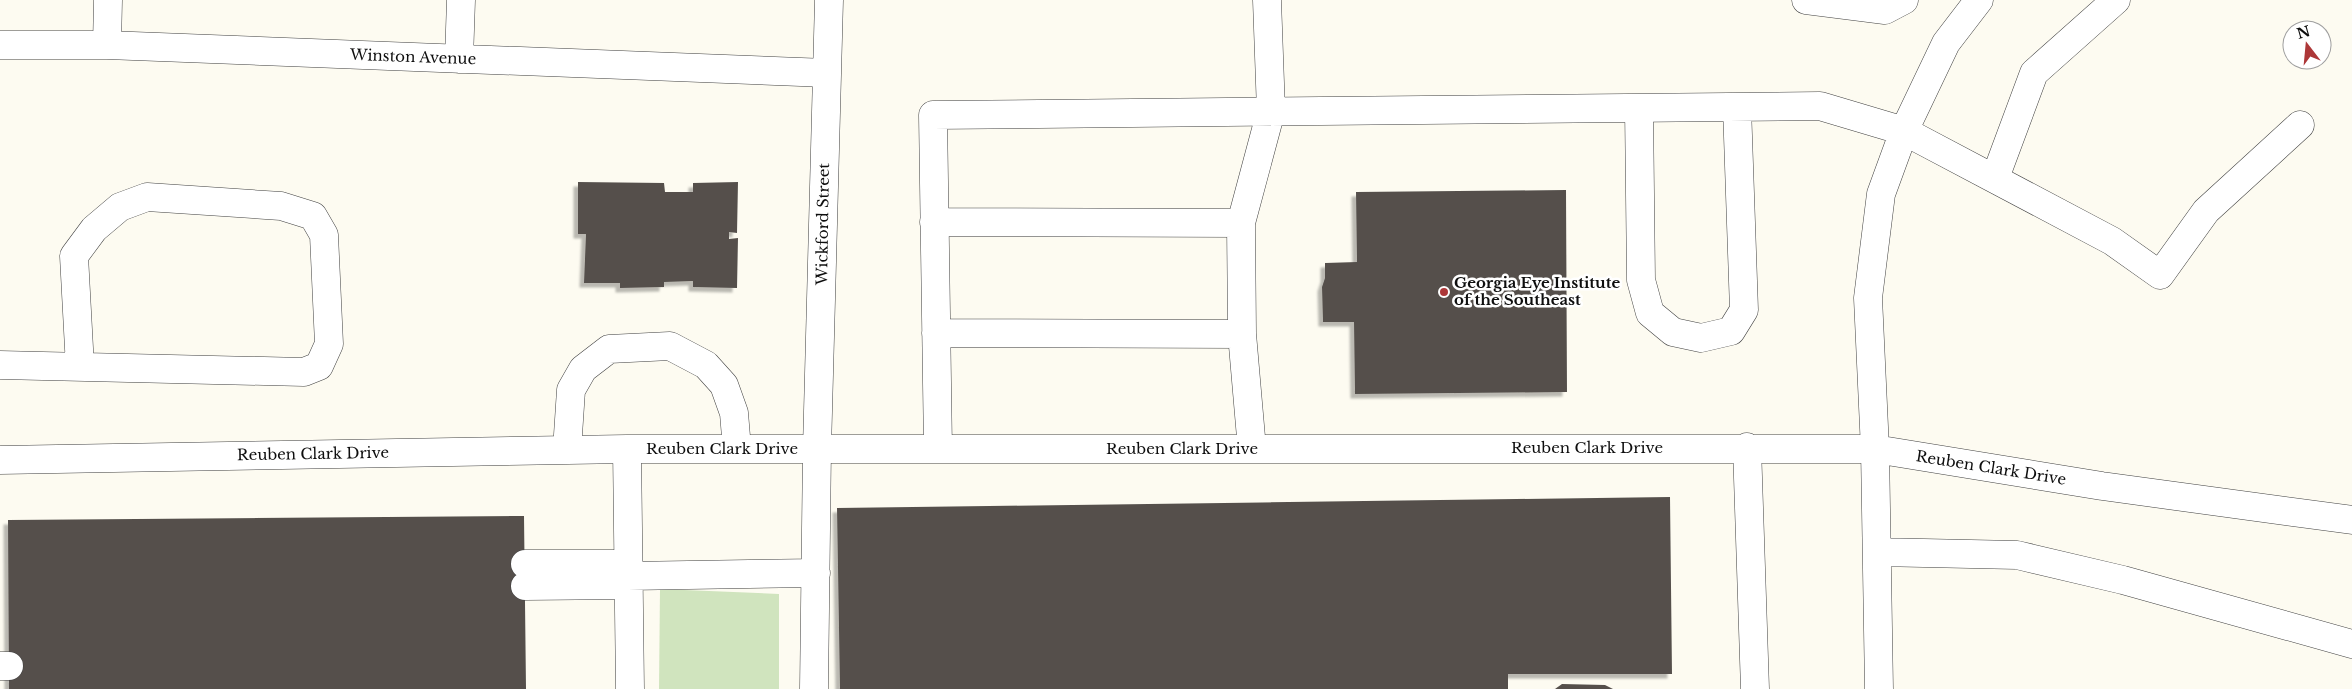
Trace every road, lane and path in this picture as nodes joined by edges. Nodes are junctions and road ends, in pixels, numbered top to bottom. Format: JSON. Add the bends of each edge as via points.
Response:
{"nodes":[{"id":1,"x":108,"y":0,"type":"edge"},
{"id":2,"x":461,"y":0,"type":"edge"},
{"id":3,"x":829,"y":0,"type":"edge"},
{"id":4,"x":1267,"y":0,"type":"edge"},
{"id":5,"x":1806,"y":0,"type":"edge"},
{"id":6,"x":1904,"y":0,"type":"edge"},
{"id":7,"x":1979,"y":0,"type":"edge"},
{"id":8,"x":2116,"y":0,"type":"edge"},
{"id":9,"x":0,"y":44,"type":"edge"},
{"id":10,"x":107,"y":45,"type":"junction"},
{"id":11,"x":459,"y":59,"type":"junction"},
{"id":12,"x":827,"y":73,"type":"junction"},
{"id":13,"x":1737,"y":107,"type":"junction"},
{"id":14,"x":1638,"y":108,"type":"junction"},
{"id":15,"x":1271,"y":111,"type":"junction"},
{"id":16,"x":2300,"y":125,"type":"dead end"},
{"id":17,"x":1904,"y":131,"type":"junction"},
{"id":18,"x":1995,"y":178,"type":"junction"},
{"id":19,"x":934,"y":222,"type":"junction"},
{"id":20,"x":1241,"y":223,"type":"junction"},
{"id":21,"x":936,"y":332,"type":"junction"},
{"id":22,"x":1242,"y":334,"type":"junction"},
{"id":23,"x":0,"y":365,"type":"edge"},
{"id":24,"x":80,"y":367,"type":"junction"},
{"id":25,"x":1747,"y":447,"type":"junction"},
{"id":26,"x":627,"y":449,"type":"junction"},
{"id":27,"x":737,"y":449,"type":"junction"},
{"id":28,"x":817,"y":449,"type":"junction"},
{"id":29,"x":938,"y":449,"type":"junction"},
{"id":30,"x":1252,"y":449,"type":"junction"},
{"id":31,"x":1875,"y":449,"type":"junction"},
{"id":32,"x":567,"y":450,"type":"junction"},
{"id":33,"x":0,"y":460,"type":"edge"},
{"id":34,"x":2352,"y":520,"type":"edge"},
{"id":35,"x":1877,"y":552,"type":"junction"},
{"id":36,"x":816,"y":573,"type":"junction"},
{"id":37,"x":525,"y":575,"type":"dead end"},
{"id":38,"x":628,"y":575,"type":"junction"},
{"id":39,"x":2352,"y":644,"type":"edge"},
{"id":40,"x":630,"y":689,"type":"edge"},
{"id":41,"x":814,"y":689,"type":"edge"},
{"id":42,"x":1755,"y":689,"type":"edge"},
{"id":43,"x":1878,"y":689,"type":"edge"}],
"edges":[{"from":1,"to":10,"type":"street"},
{"from":2,"to":11,"type":"street"},
{"from":3,"to":12,"type":"street","name":"Wickford Street"},
{"from":4,"to":15,"type":"street"},
{"from":5,"to":6,"type":"street","via":[[1885,10]]},
{"from":7,"to":17,"type":"street","via":[[1946,43]]},
{"from":8,"to":18,"type":"street","via":[[2034,73]]},
{"from":9,"to":10,"type":"street","name":"Winston Avenue"},
{"from":10,"to":11,"type":"street","name":"Winston Avenue"},
{"from":11,"to":12,"type":"street","name":"Winston Avenue"},
{"from":12,"to":28,"type":"street","name":"Wickford Street"},
{"from":13,"to":14,"type":"street"},
{"from":13,"to":14,"type":"street","via":[[1744,310],[1731,331],[1701,338],[1673,332],[1650,313],[1647,304],[1641,280]]},
{"from":13,"to":17,"type":"street","via":[[1820,106]]},
{"from":14,"to":15,"type":"street"},
{"from":15,"to":19,"type":"street","via":[[933,115]]},
{"from":15,"to":20,"type":"street"},
{"from":16,"to":18,"type":"street","via":[[2206,210],[2160,275],[2112,241]]},
{"from":17,"to":18,"type":"street"},
{"from":17,"to":31,"type":"street","via":[[1881,194],[1868,298]]},
{"from":19,"to":20,"type":"street"},
{"from":19,"to":21,"type":"street"},
{"from":20,"to":22,"type":"street"},
{"from":21,"to":22,"type":"street"},
{"from":21,"to":29,"type":"street"},
{"from":22,"to":30,"type":"street"},
{"from":23,"to":24,"type":"street"},
{"from":24,"to":24,"type":"street","via":[[304,372],[319,366],[329,344],[324,235],[313,216],[281,206],[147,197],[120,207],[94,229],[74,256]]},
{"from":25,"to":30,"type":"street","name":"Reuben Clark Drive"},
{"from":25,"to":31,"type":"street","name":"Reuben Clark Drive"},
{"from":25,"to":42,"type":"street"},
{"from":26,"to":27,"type":"street","name":"Reuben Clark Drive"},
{"from":26,"to":32,"type":"street","name":"Reuben Clark Drive"},
{"from":26,"to":38,"type":"street","name":"Reuben Clark Drive"},
{"from":27,"to":28,"type":"street","name":"Reuben Clark Drive"},
{"from":27,"to":32,"type":"street","via":[[734,413],[724,385],[706,364],[670,346],[609,349],[583,369],[571,390]]},
{"from":28,"to":29,"type":"street","name":"Reuben Clark Drive"},
{"from":28,"to":36,"type":"street","name":"Reuben Clark Drive"},
{"from":29,"to":30,"type":"street","name":"Reuben Clark Drive"},
{"from":31,"to":34,"type":"street","name":"Reuben Clark Drive","via":[[2102,486]]},
{"from":31,"to":35,"type":"street"},
{"from":32,"to":33,"type":"street","name":"Reuben Clark Drive"},
{"from":35,"to":39,"type":"street","via":[[2017,555],[2123,580]]},
{"from":35,"to":43,"type":"street"},
{"from":36,"to":38,"type":"street"},
{"from":36,"to":41,"type":"street","name":"Reuben Clark Drive"},
{"from":37,"to":38,"type":"street"},
{"from":38,"to":40,"type":"street","name":"Reuben Clark Drive"}]}
